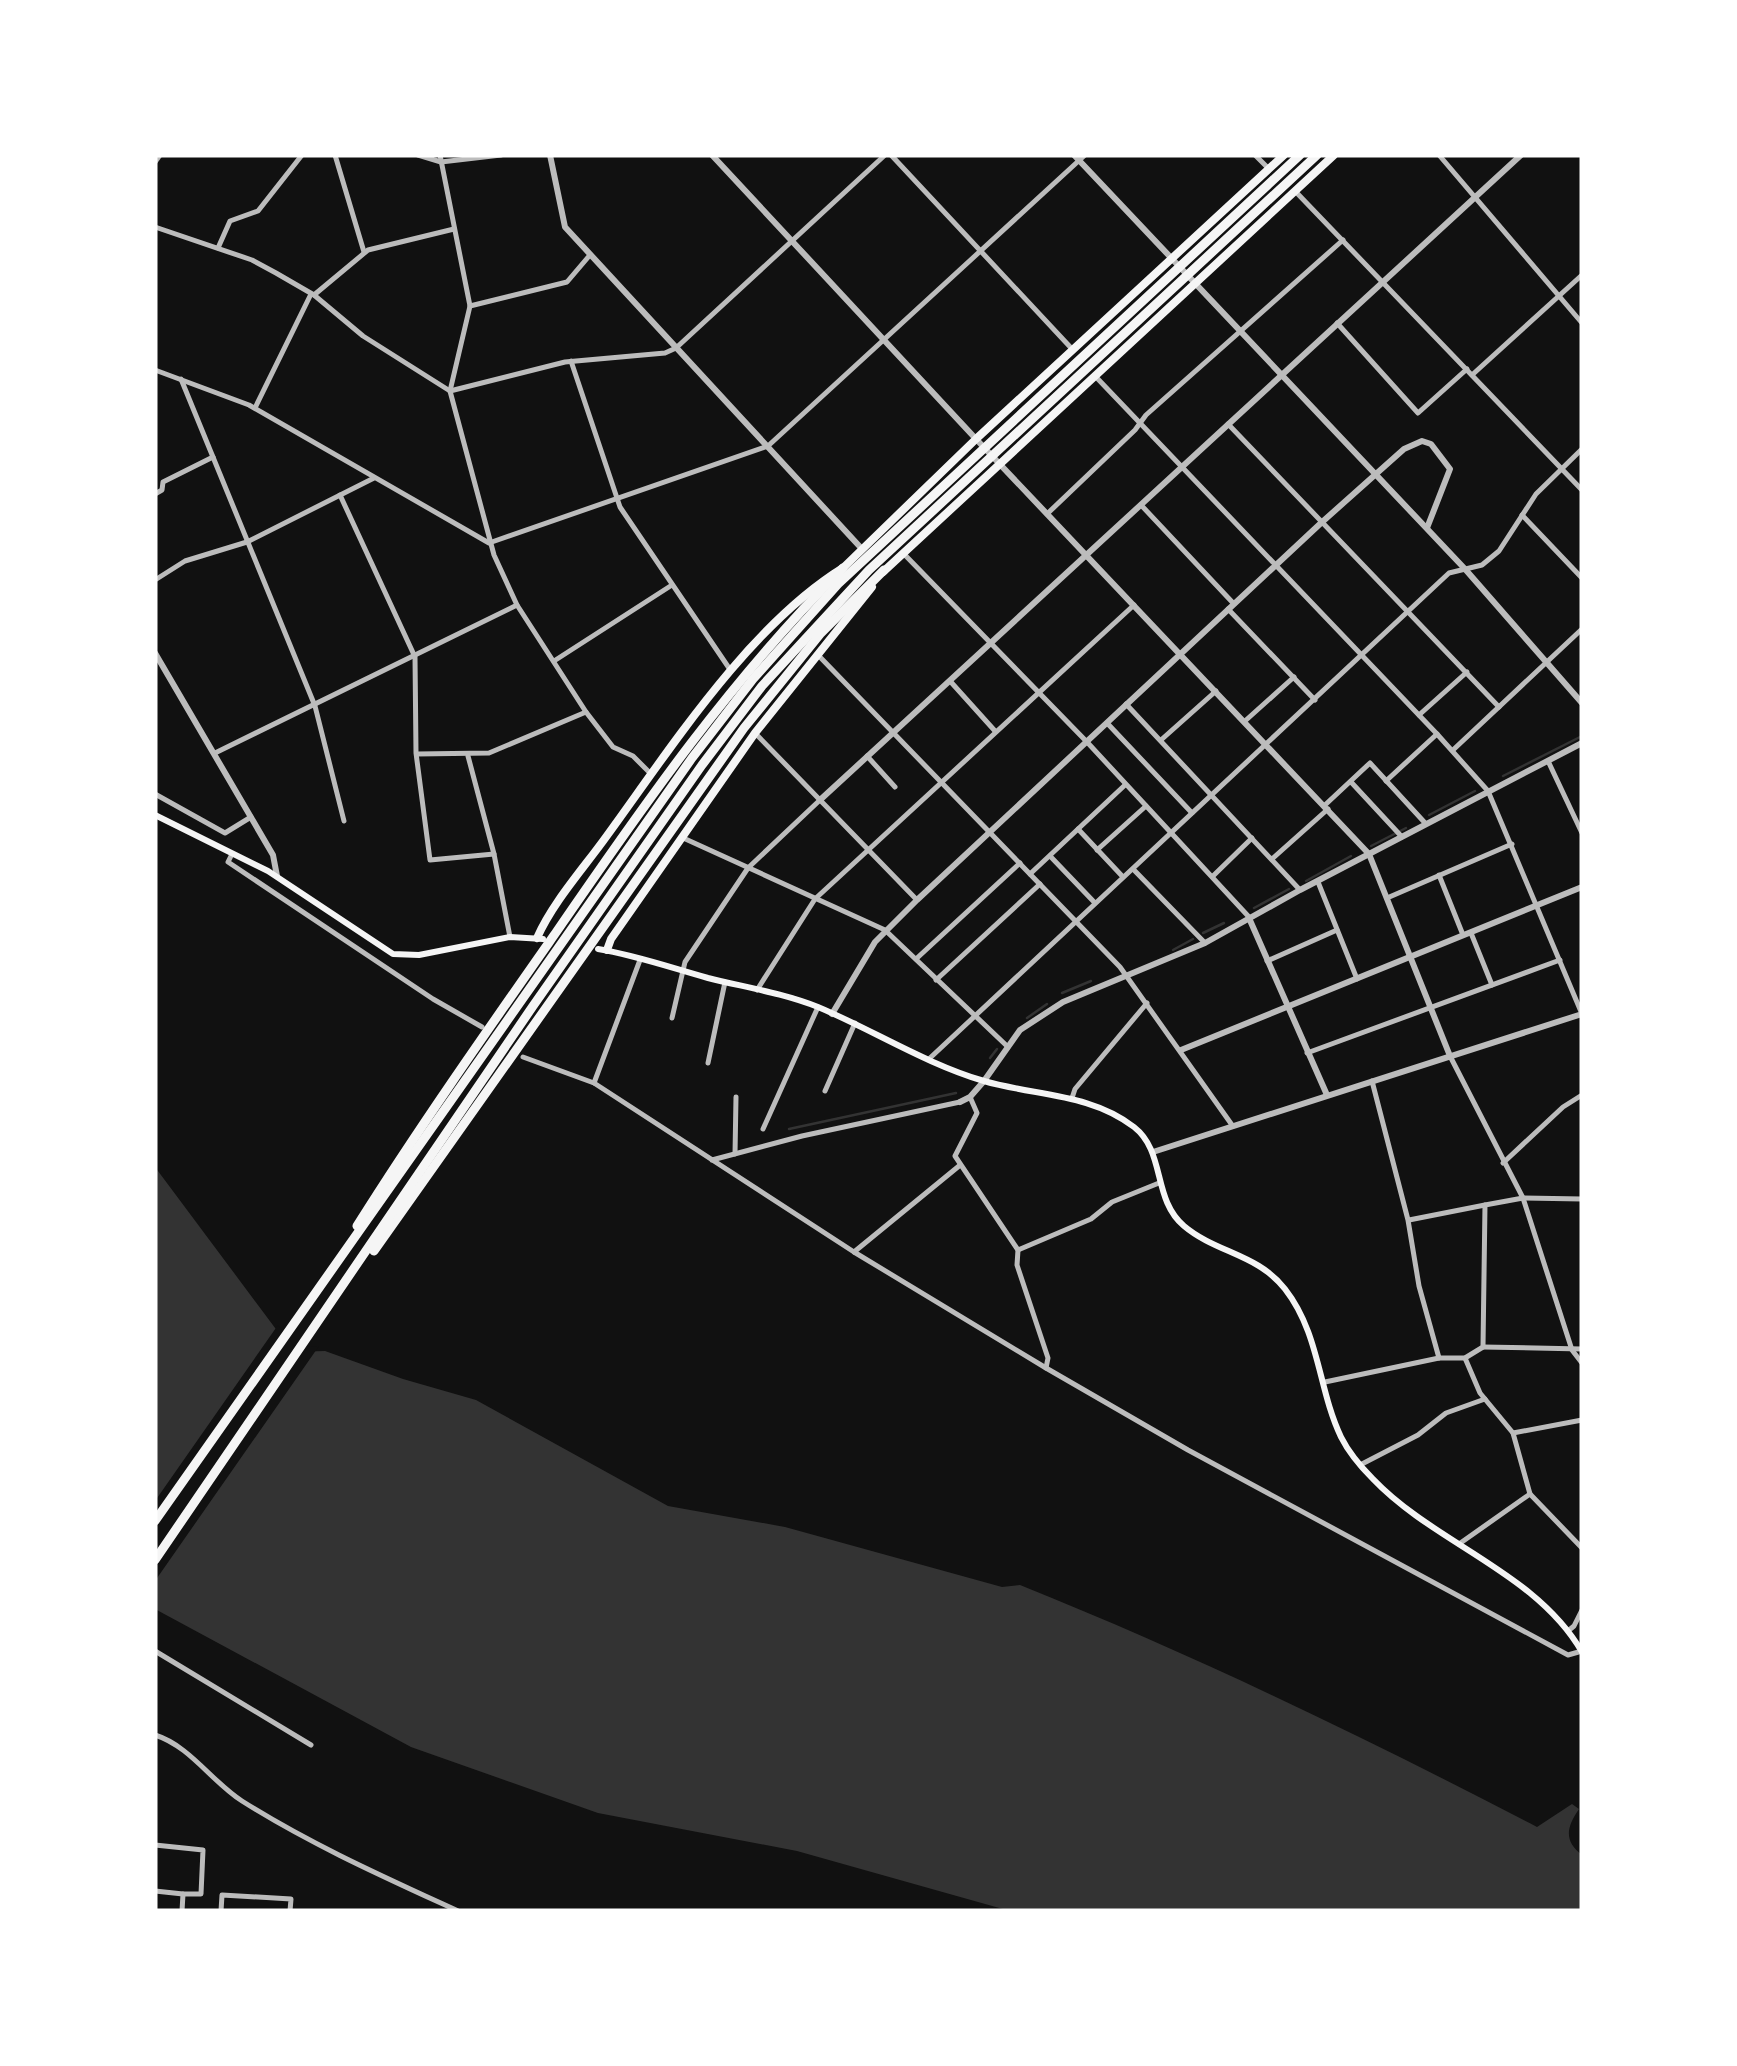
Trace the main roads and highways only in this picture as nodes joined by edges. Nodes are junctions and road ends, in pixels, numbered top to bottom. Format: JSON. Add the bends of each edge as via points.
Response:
{"nodes":[{"id":1,"x":1284,"y":155,"type":"edge"},
{"id":2,"x":1300,"y":155,"type":"edge"},
{"id":3,"x":1318,"y":155,"type":"edge"},
{"id":4,"x":1334,"y":155,"type":"edge"},
{"id":5,"x":843,"y":568,"type":"junction"},
{"id":6,"x":884,"y":570,"type":"junction"},
{"id":7,"x":155,"y":815,"type":"edge"},
{"id":8,"x":540,"y":939,"type":"joint"},
{"id":9,"x":603,"y":950,"type":"joint"},
{"id":10,"x":477,"y":1057,"type":"junction"},
{"id":11,"x":497,"y":1070,"type":"junction"},
{"id":12,"x":155,"y":1521,"type":"edge"},
{"id":13,"x":155,"y":1560,"type":"edge"},
{"id":14,"x":1579,"y":1640,"type":"edge"},
{"id":15,"x":1582,"y":1652,"type":"edge"}],
"edges":[{"from":1,"to":5,"type":"highway"},
{"from":2,"to":10,"type":"highway","via":[[804,620],[726,713]]},
{"from":3,"to":11,"type":"highway","via":[[813,628],[735,721]]},
{"from":4,"to":6,"type":"highway"},
{"from":5,"to":8,"type":"highway","via":[[818,584],[731,671]]},
{"from":5,"to":10,"type":"highway","via":[[770,642],[642,808]]},
{"from":6,"to":9,"type":"highway","via":[[755,732]]},
{"from":6,"to":11,"type":"highway","via":[[771,692]]},
{"from":7,"to":8,"type":"main road","via":[[277,876],[393,954],[510,937]]},
{"from":9,"to":14,"type":"main road","via":[[818,1007],[984,1081],[1072,1098],[1130,1124],[1148,1141],[1166,1203],[1181,1223],[1256,1262],[1286,1290],[1314,1345],[1340,1434],[1360,1465],[1404,1507],[1522,1588]]},
{"from":10,"to":12,"type":"highway"},
{"from":11,"to":13,"type":"highway"},
{"from":14,"to":15,"type":"main road"}]}
